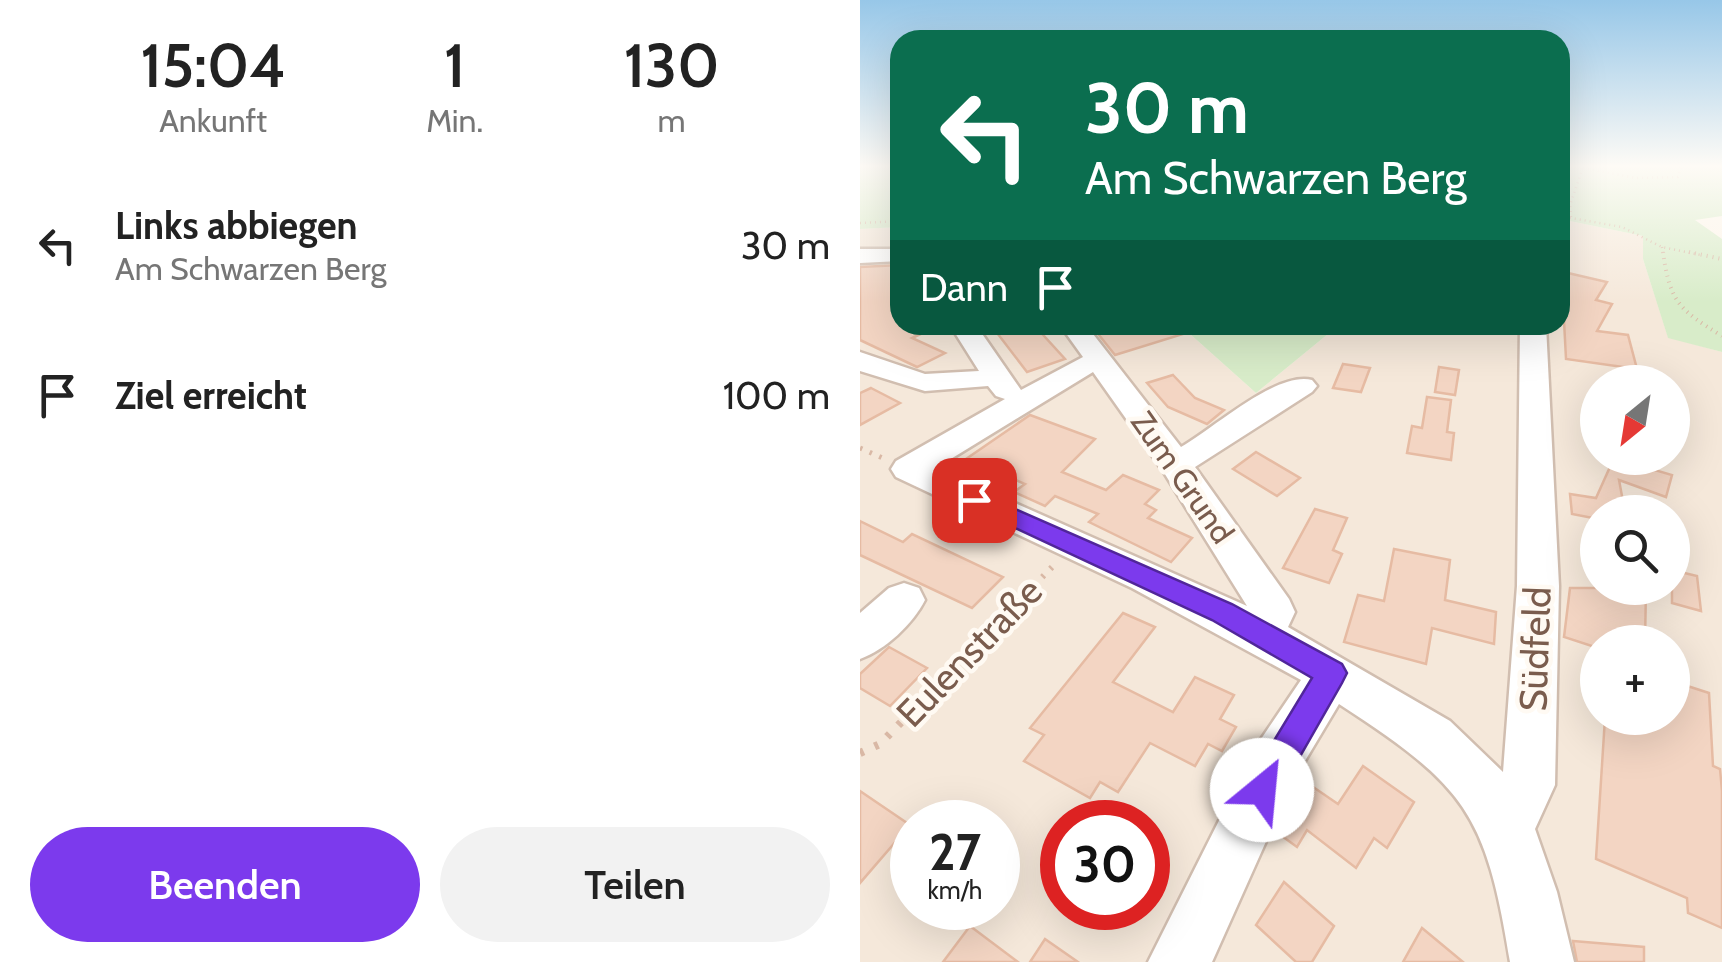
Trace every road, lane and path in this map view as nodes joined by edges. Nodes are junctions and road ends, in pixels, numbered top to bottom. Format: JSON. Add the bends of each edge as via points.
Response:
{"nodes":[{"id":1,"x":1571,"y":212,"type":"edge"},
{"id":2,"x":1571,"y":217,"type":"joint"},
{"id":3,"x":890,"y":222,"type":"edge"},
{"id":4,"x":860,"y":223,"type":"edge"},
{"id":5,"x":1662,"y":247,"type":"junction"},
{"id":6,"x":890,"y":255,"type":"edge"},
{"id":7,"x":860,"y":256,"type":"edge"},
{"id":8,"x":1722,"y":259,"type":"edge"},
{"id":9,"x":969,"y":335,"type":"edge"},
{"id":10,"x":1081,"y":335,"type":"edge"},
{"id":11,"x":1533,"y":335,"type":"edge"},
{"id":12,"x":1722,"y":336,"type":"edge"},
{"id":13,"x":860,"y":360,"type":"edge"},
{"id":14,"x":1101,"y":360,"type":"junction"},
{"id":15,"x":993,"y":376,"type":"junction"},
{"id":16,"x":1302,"y":386,"type":"dead end"},
{"id":17,"x":1024,"y":400,"type":"junction"},
{"id":18,"x":1175,"y":464,"type":"junction"},
{"id":19,"x":1074,"y":544,"type":"junction"},
{"id":20,"x":904,"y":600,"type":"dead end"},
{"id":21,"x":1262,"y":633,"type":"junction"},
{"id":22,"x":860,"y":640,"type":"edge"},
{"id":23,"x":1332,"y":673,"type":"junction"},
{"id":24,"x":860,"y":754,"type":"edge"},
{"id":25,"x":1507,"y":825,"type":"junction"},
{"id":26,"x":1180,"y":962,"type":"edge"},
{"id":27,"x":1542,"y":962,"type":"edge"}],
"edges":[{"from":1,"to":2,"type":"path"},
{"from":2,"to":5,"type":"path","via":[[1636,231]]},
{"from":3,"to":4,"type":"path"},
{"from":5,"to":8,"type":"path"},
{"from":5,"to":12,"type":"path","via":[[1668,288],[1682,311]]},
{"from":6,"to":7,"type":"street"},
{"from":9,"to":15,"type":"street"},
{"from":10,"to":14,"type":"street","name":"Zum Grund"},
{"from":11,"to":25,"type":"street","name":"Südfeld","via":[[1538,586],[1530,785]]},
{"from":13,"to":15,"type":"street","via":[[926,386]]},
{"from":14,"to":17,"type":"street"},
{"from":14,"to":18,"type":"street","name":"Zum Grund"},
{"from":15,"to":17,"type":"street"},
{"from":16,"to":18,"type":"street"},
{"from":17,"to":19,"type":"street","via":[[908,470]]},
{"from":18,"to":21,"type":"street","name":"Zum Grund","via":[[1274,612]]},
{"from":19,"to":21,"type":"street"},
{"from":19,"to":24,"type":"path","name":"Eulenstraße","via":[[880,744]]},
{"from":20,"to":22,"type":"street"},
{"from":21,"to":23,"type":"street"},
{"from":23,"to":25,"type":"street","via":[[1438,742],[1479,782]]},
{"from":23,"to":26,"type":"street","via":[[1275,763]]},
{"from":25,"to":27,"type":"street"}]}
